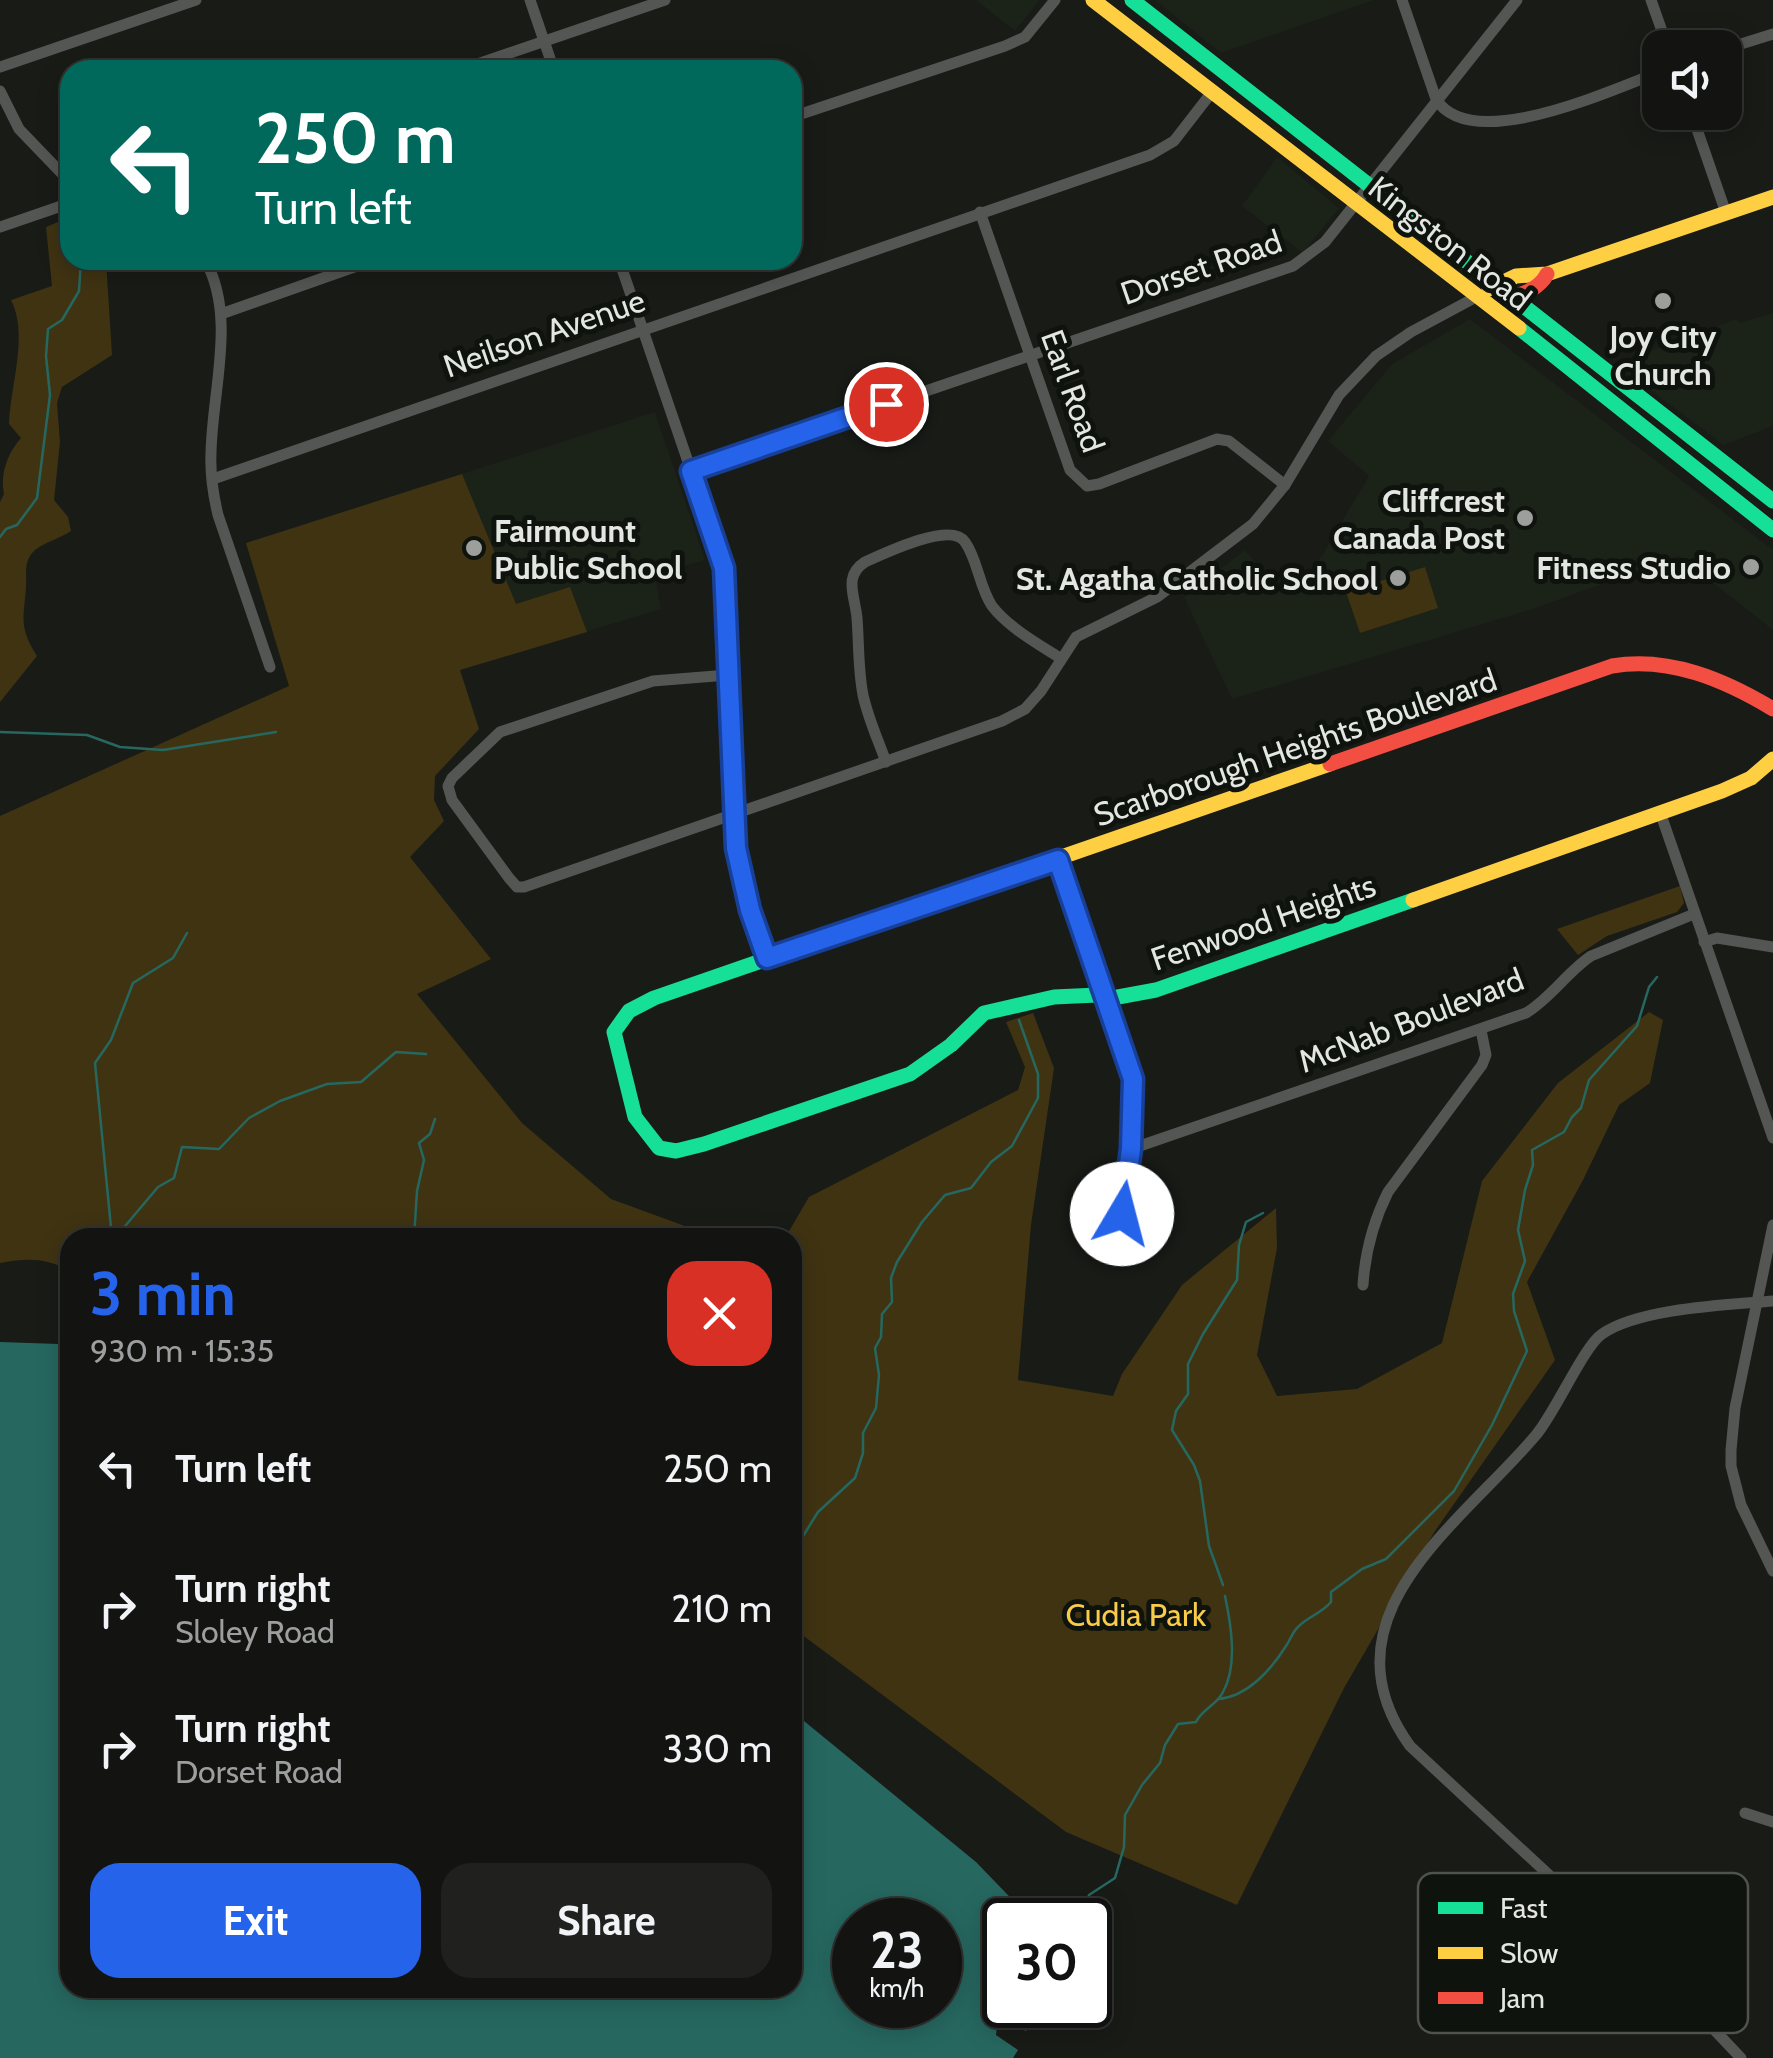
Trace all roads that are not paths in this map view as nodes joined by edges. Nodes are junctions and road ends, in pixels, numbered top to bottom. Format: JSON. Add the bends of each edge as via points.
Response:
{"nodes":[{"id":1,"x":196,"y":0,"type":"edge"},
{"id":2,"x":530,"y":0,"type":"edge"},
{"id":3,"x":665,"y":0,"type":"edge"},
{"id":4,"x":1054,"y":0,"type":"edge"},
{"id":5,"x":1093,"y":0,"type":"edge"},
{"id":6,"x":1132,"y":0,"type":"edge"},
{"id":7,"x":1402,"y":0,"type":"edge"},
{"id":8,"x":1516,"y":0,"type":"edge"},
{"id":9,"x":1651,"y":0,"type":"edge"},
{"id":10,"x":1662,"y":30,"type":"edge"},
{"id":11,"x":1773,"y":34,"type":"edge"},
{"id":12,"x":544,"y":41,"type":"junction"},
{"id":13,"x":1742,"y":44,"type":"edge"},
{"id":14,"x":489,"y":60,"type":"edge"},
{"id":15,"x":551,"y":60,"type":"edge"},
{"id":16,"x":0,"y":67,"type":"edge"},
{"id":17,"x":1642,"y":79,"type":"edge"},
{"id":18,"x":0,"y":91,"type":"edge"},
{"id":19,"x":1212,"y":92,"type":"junction"},
{"id":20,"x":1436,"y":99,"type":"junction"},
{"id":21,"x":802,"y":114,"type":"edge"},
{"id":22,"x":1697,"y":130,"type":"edge"},
{"id":23,"x":60,"y":172,"type":"edge"},
{"id":24,"x":1368,"y":184,"type":"junction"},
{"id":25,"x":1773,"y":197,"type":"edge"},
{"id":26,"x":1355,"y":203,"type":"junction"},
{"id":27,"x":60,"y":206,"type":"edge"},
{"id":28,"x":980,"y":212,"type":"junction"},
{"id":29,"x":1726,"y":213,"type":"junction"},
{"id":30,"x":0,"y":227,"type":"edge"},
{"id":31,"x":209,"y":270,"type":"edge"},
{"id":32,"x":346,"y":270,"type":"edge"},
{"id":33,"x":622,"y":270,"type":"edge"},
{"id":34,"x":1547,"y":274,"type":"junction"},
{"id":35,"x":1495,"y":285,"type":"junction"},
{"id":36,"x":1478,"y":296,"type":"junction"},
{"id":37,"x":1512,"y":297,"type":"junction"},
{"id":38,"x":221,"y":314,"type":"junction"},
{"id":39,"x":642,"y":328,"type":"junction"},
{"id":40,"x":1030,"y":355,"type":"junction"},
{"id":41,"x":691,"y":471,"type":"junction"},
{"id":42,"x":213,"y":479,"type":"junction"},
{"id":43,"x":1285,"y":484,"type":"junction"},
{"id":44,"x":1773,"y":502,"type":"edge"},
{"id":45,"x":1773,"y":530,"type":"edge"},
{"id":46,"x":1060,"y":658,"type":"junction"},
{"id":47,"x":270,"y":667,"type":"dead end"},
{"id":48,"x":728,"y":674,"type":"junction"},
{"id":49,"x":1773,"y":709,"type":"edge"},
{"id":50,"x":1773,"y":759,"type":"edge"},
{"id":51,"x":886,"y":762,"type":"junction"},
{"id":52,"x":1660,"y":812,"type":"junction"},
{"id":53,"x":734,"y":814,"type":"junction"},
{"id":54,"x":1058,"y":860,"type":"junction"},
{"id":55,"x":1694,"y":914,"type":"junction"},
{"id":56,"x":1704,"y":942,"type":"junction"},
{"id":57,"x":1773,"y":947,"type":"edge"},
{"id":58,"x":767,"y":958,"type":"junction"},
{"id":59,"x":1107,"y":998,"type":"junction"},
{"id":60,"x":1482,"y":1030,"type":"junction"},
{"id":61,"x":1773,"y":1138,"type":"edge"},
{"id":62,"x":659,"y":1148,"type":"joint"},
{"id":63,"x":1131,"y":1149,"type":"junction"},
{"id":64,"x":1773,"y":1225,"type":"edge"},
{"id":65,"x":1117,"y":1247,"type":"dead end"},
{"id":66,"x":1363,"y":1285,"type":"dead end"},
{"id":67,"x":1773,"y":1302,"type":"edge"},
{"id":68,"x":1757,"y":1303,"type":"junction"},
{"id":69,"x":1773,"y":1571,"type":"edge"},
{"id":70,"x":1745,"y":1813,"type":"dead end"},
{"id":71,"x":1773,"y":1822,"type":"edge"},
{"id":72,"x":1546,"y":1873,"type":"edge"},
{"id":73,"x":1717,"y":2033,"type":"edge"},
{"id":74,"x":1741,"y":2058,"type":"edge"}],
"edges":[{"from":1,"to":16,"type":"street"},
{"from":2,"to":12,"type":"street"},
{"from":3,"to":12,"type":"street"},
{"from":4,"to":21,"type":"street","via":[[1025,36],[1005,46]]},
{"from":5,"to":19,"type":"street","name":"Kingston Road"},
{"from":6,"to":24,"type":"street","name":"Kingston Road"},
{"from":7,"to":20,"type":"street"},
{"from":8,"to":20,"type":"street","name":"Dorset Road"},
{"from":9,"to":10,"type":"street"},
{"from":11,"to":13,"type":"street"},
{"from":12,"to":14,"type":"street"},
{"from":12,"to":15,"type":"street"},
{"from":17,"to":20,"type":"street","via":[[1518,120],[1466,119],[1446,112]]},
{"from":18,"to":23,"type":"street","via":[[19,129]]},
{"from":19,"to":26,"type":"street","name":"Kingston Road"},
{"from":19,"to":28,"type":"street","name":"Neilson Avenue","via":[[1166,147]]},
{"from":20,"to":24,"type":"street","name":"Dorset Road"},
{"from":22,"to":29,"type":"street"},
{"from":24,"to":26,"type":"street","name":"Dorset Road"},
{"from":24,"to":35,"type":"street","name":"Kingston Road"},
{"from":25,"to":29,"type":"street"},
{"from":26,"to":36,"type":"street","name":"Kingston Road"},
{"from":26,"to":40,"type":"street","name":"Dorset Road","via":[[1325,242],[1293,266]]},
{"from":27,"to":30,"type":"street"},
{"from":28,"to":39,"type":"street","name":"Neilson Avenue"},
{"from":28,"to":40,"type":"street","name":"Earl Road"},
{"from":29,"to":34,"type":"street"},
{"from":31,"to":38,"type":"street"},
{"from":32,"to":38,"type":"street"},
{"from":33,"to":39,"type":"street"},
{"from":34,"to":35,"type":"street"},
{"from":34,"to":37,"type":"street","via":[[1542,284]]},
{"from":35,"to":36,"type":"street"},
{"from":35,"to":37,"type":"street","name":"Kingston Road"},
{"from":36,"to":37,"type":"street"},
{"from":36,"to":43,"type":"street","via":[[1366,366],[1328,410]]},
{"from":36,"to":45,"type":"street","name":"Kingston Road"},
{"from":37,"to":44,"type":"street","name":"Kingston Road"},
{"from":38,"to":42,"type":"street"},
{"from":39,"to":41,"type":"street"},
{"from":39,"to":42,"type":"street","name":"Neilson Avenue"},
{"from":40,"to":41,"type":"street","name":"Dorset Road"},
{"from":40,"to":43,"type":"street","name":"Earl Road","via":[[1070,470],[1087,486],[1217,439],[1229,440]]},
{"from":41,"to":48,"type":"street","via":[[724,568]]},
{"from":42,"to":47,"type":"street","via":[[218,514]]},
{"from":43,"to":46,"type":"street","via":[[1236,540],[1158,597],[1076,637]]},
{"from":46,"to":51,"type":"street","via":[[1024,709]]},
{"from":46,"to":51,"type":"street","via":[[992,606],[957,535],[936,535],[865,562],[850,581],[864,699]]},
{"from":48,"to":53,"type":"street"},
{"from":48,"to":53,"type":"street","via":[[653,681],[500,732],[448,786],[461,814],[517,887]]},
{"from":49,"to":54,"type":"street","name":"Scarborough Heights Boulevard","via":[[1666,665],[1612,666]]},
{"from":50,"to":52,"type":"street","name":"Fenwood Heights","via":[[1752,778]]},
{"from":51,"to":53,"type":"street"},
{"from":52,"to":55,"type":"street"},
{"from":52,"to":59,"type":"street","name":"Fenwood Heights","via":[[1156,990]]},
{"from":53,"to":58,"type":"street","via":[[741,876]]},
{"from":54,"to":58,"type":"street","name":"Scarborough Heights Boulevard"},
{"from":54,"to":59,"type":"street"},
{"from":55,"to":56,"type":"street"},
{"from":55,"to":60,"type":"street","name":"McNab Boulevard","via":[[1591,956],[1541,1004]]},
{"from":56,"to":57,"type":"street"},
{"from":56,"to":61,"type":"street"},
{"from":58,"to":62,"type":"street","name":"Scarborough Heights Boulevard","via":[[638,1004],[617,1026],[614,1039],[635,1117]]},
{"from":59,"to":62,"type":"street","name":"Fenwood Heights","via":[[1054,997],[984,1013],[910,1074],[704,1144]]},
{"from":59,"to":63,"type":"street","via":[[1133,1079]]},
{"from":60,"to":63,"type":"street","name":"McNab Boulevard"},
{"from":60,"to":66,"type":"street","via":[[1482,1065],[1379,1210]]},
{"from":63,"to":65,"type":"street"},
{"from":64,"to":68,"type":"street"},
{"from":67,"to":68,"type":"street"},
{"from":68,"to":69,"type":"street","via":[[1731,1466]]},
{"from":68,"to":72,"type":"street","via":[[1642,1317],[1600,1335],[1538,1434],[1456,1518],[1386,1619],[1379,1662],[1390,1712],[1418,1754]]},
{"from":70,"to":71,"type":"street"},
{"from":73,"to":74,"type":"street"}]}
